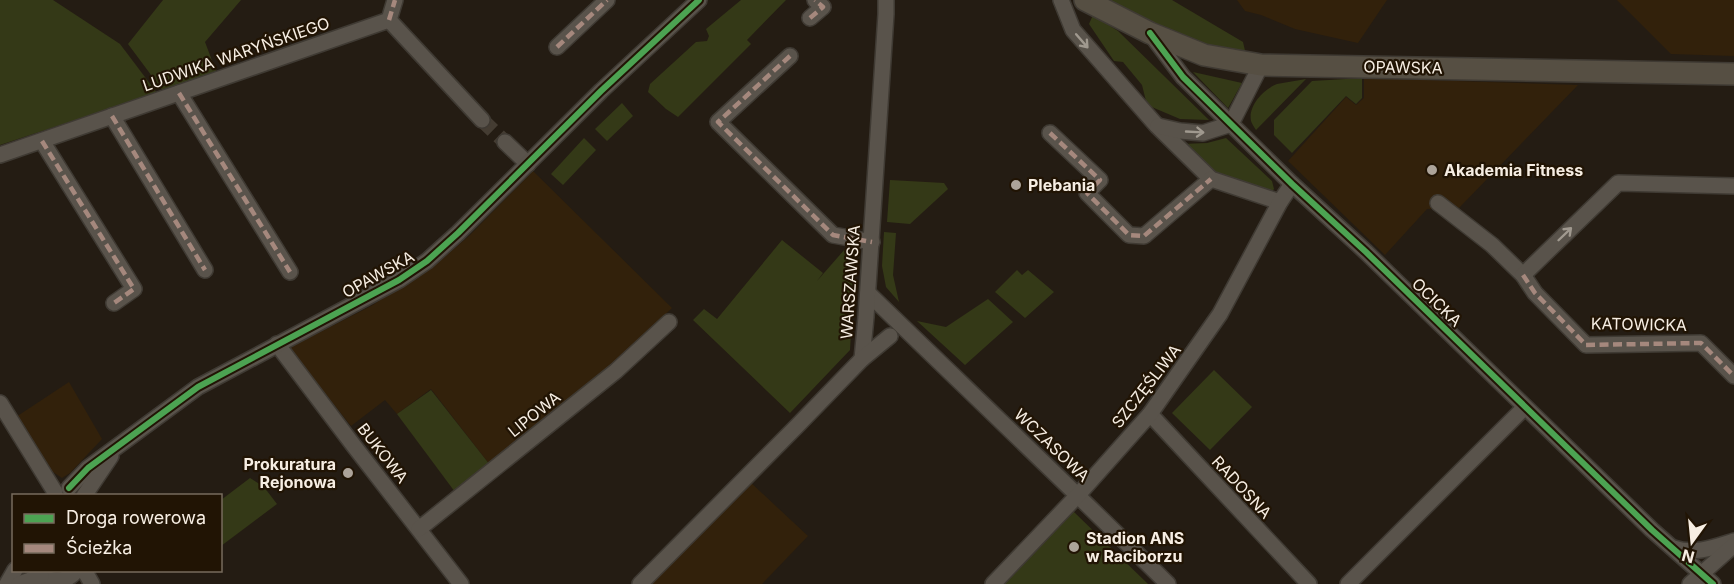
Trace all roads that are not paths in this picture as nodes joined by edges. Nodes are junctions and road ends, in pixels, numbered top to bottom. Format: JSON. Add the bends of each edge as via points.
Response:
{"nodes":[{"id":1,"x":395,"y":0,"type":"edge"},
{"id":2,"x":607,"y":0,"type":"edge"},
{"id":3,"x":699,"y":0,"type":"edge"},
{"id":4,"x":815,"y":0,"type":"edge"},
{"id":5,"x":886,"y":0,"type":"edge"},
{"id":6,"x":1061,"y":0,"type":"edge"},
{"id":7,"x":1085,"y":0,"type":"edge"},
{"id":8,"x":810,"y":18,"type":"dead end"},
{"id":9,"x":389,"y":20,"type":"junction"},
{"id":10,"x":1150,"y":33,"type":"junction"},
{"id":11,"x":557,"y":47,"type":"dead end"},
{"id":12,"x":790,"y":56,"type":"dead end"},
{"id":13,"x":1261,"y":65,"type":"junction"},
{"id":14,"x":1734,"y":74,"type":"edge"},
{"id":15,"x":179,"y":93,"type":"junction"},
{"id":16,"x":112,"y":116,"type":"junction"},
{"id":17,"x":482,"y":120,"type":"tunnel mouth"},
{"id":18,"x":1231,"y":124,"type":"junction"},
{"id":19,"x":1157,"y":126,"type":"junction"},
{"id":20,"x":1050,"y":132,"type":"dead end"},
{"id":21,"x":42,"y":141,"type":"junction"},
{"id":22,"x":505,"y":142,"type":"tunnel mouth"},
{"id":23,"x":0,"y":155,"type":"edge"},
{"id":24,"x":528,"y":164,"type":"junction"},
{"id":25,"x":1211,"y":179,"type":"junction"},
{"id":26,"x":1292,"y":184,"type":"junction"},
{"id":27,"x":1734,"y":186,"type":"edge"},
{"id":28,"x":1280,"y":202,"type":"junction"},
{"id":29,"x":1438,"y":203,"type":"dead end"},
{"id":30,"x":872,"y":242,"type":"junction"},
{"id":31,"x":205,"y":270,"type":"dead end"},
{"id":32,"x":290,"y":272,"type":"dead end"},
{"id":33,"x":1523,"y":275,"type":"junction"},
{"id":34,"x":868,"y":293,"type":"junction"},
{"id":35,"x":114,"y":303,"type":"dead end"},
{"id":36,"x":866,"y":317,"type":"junction"},
{"id":37,"x":894,"y":318,"type":"junction"},
{"id":38,"x":669,"y":322,"type":"dead end"},
{"id":39,"x":865,"y":334,"type":"junction"},
{"id":40,"x":908,"y":334,"type":"junction"},
{"id":41,"x":891,"y":336,"type":"junction"},
{"id":42,"x":277,"y":344,"type":"junction"},
{"id":43,"x":862,"y":359,"type":"junction"},
{"id":44,"x":1734,"y":376,"type":"edge"},
{"id":45,"x":0,"y":403,"type":"edge"},
{"id":46,"x":1525,"y":407,"type":"junction"},
{"id":47,"x":1150,"y":414,"type":"junction"},
{"id":48,"x":117,"y":448,"type":"junction"},
{"id":49,"x":64,"y":493,"type":"edge"},
{"id":50,"x":85,"y":494,"type":"edge"},
{"id":51,"x":1078,"y":495,"type":"junction"},
{"id":52,"x":419,"y":529,"type":"junction"},
{"id":53,"x":1734,"y":543,"type":"edge"},
{"id":54,"x":1671,"y":548,"type":"junction"},
{"id":55,"x":75,"y":572,"type":"edge"},
{"id":56,"x":39,"y":573,"type":"edge"},
{"id":57,"x":1707,"y":579,"type":"edge"},
{"id":58,"x":65,"y":583,"type":"edge"},
{"id":59,"x":19,"y":584,"type":"edge"},
{"id":60,"x":461,"y":584,"type":"edge"},
{"id":61,"x":639,"y":584,"type":"edge"},
{"id":62,"x":993,"y":584,"type":"edge"},
{"id":63,"x":1168,"y":584,"type":"edge"},
{"id":64,"x":1309,"y":584,"type":"edge"},
{"id":65,"x":1348,"y":584,"type":"edge"},
{"id":66,"x":1690,"y":584,"type":"edge"}],
"edges":[{"from":1,"to":9,"type":"street"},
{"from":2,"to":11,"type":"street"},
{"from":3,"to":24,"type":"street","name":"OPAWSKA"},
{"from":4,"to":8,"type":"street","via":[[823,7]]},
{"from":5,"to":30,"type":"street","name":"WARSZAWSKA"},
{"from":6,"to":19,"type":"street","one_way":true,"via":[[1072,30]]},
{"from":7,"to":10,"type":"main road","name":"OPAWSKA"},
{"from":9,"to":15,"type":"street","name":"LUDWIKA WARYŃSKIEGO"},
{"from":9,"to":17,"type":"street"},
{"from":10,"to":13,"type":"main road","name":"OPAWSKA","via":[[1204,55]]},
{"from":10,"to":18,"type":"street","name":"OCICKA","via":[[1183,77]]},
{"from":12,"to":30,"type":"street","via":[[718,122],[833,235]]},
{"from":13,"to":14,"type":"main road","name":"OPAWSKA"},
{"from":13,"to":18,"type":"street"},
{"from":15,"to":16,"type":"street","name":"LUDWIKA WARYŃSKIEGO"},
{"from":15,"to":32,"type":"street"},
{"from":16,"to":21,"type":"street","name":"LUDWIKA WARYŃSKIEGO"},
{"from":16,"to":31,"type":"street"},
{"from":19,"to":18,"type":"street","one_way":true,"via":[[1203,133]]},
{"from":18,"to":26,"type":"street","name":"OCICKA"},
{"from":19,"to":25,"type":"street"},
{"from":20,"to":25,"type":"street","via":[[1100,180],[1087,193],[1130,235],[1144,236]]},
{"from":21,"to":23,"type":"street","name":"LUDWIKA WARYŃSKIEGO"},
{"from":21,"to":35,"type":"street","via":[[134,289]]},
{"from":22,"to":24,"type":"street"},
{"from":24,"to":42,"type":"street","name":"OPAWSKA","via":[[427,261],[399,280]]},
{"from":25,"to":28,"type":"street"},
{"from":26,"to":28,"type":"street","name":"SZCZĘŚLIWA"},
{"from":26,"to":46,"type":"street","name":"OCICKA"},
{"from":33,"to":27,"type":"street","one_way":true,"via":[[1618,183]]},
{"from":28,"to":47,"type":"street","name":"SZCZĘŚLIWA","via":[[1221,315]]},
{"from":29,"to":33,"type":"street","name":"KATOWICKA"},
{"from":30,"to":34,"type":"street","name":"WARSZAWSKA"},
{"from":33,"to":44,"type":"street","name":"KATOWICKA","via":[[1535,293],[1586,345],[1701,343]]},
{"from":34,"to":36,"type":"street","name":"WARSZAWSKA"},
{"from":34,"to":37,"type":"street","name":"WCZASOWA"},
{"from":36,"to":37,"type":"street"},
{"from":36,"to":39,"type":"street","name":"WARSZAWSKA"},
{"from":37,"to":40,"type":"street","name":"WCZASOWA"},
{"from":38,"to":52,"type":"street","name":"LIPOWA","via":[[616,371]]},
{"from":39,"to":41,"type":"street"},
{"from":39,"to":43,"type":"street","name":"WARSZAWSKA"},
{"from":40,"to":41,"type":"street"},
{"from":40,"to":51,"type":"street","name":"WCZASOWA"},
{"from":41,"to":43,"type":"street"},
{"from":42,"to":48,"type":"street","name":"OPAWSKA","via":[[198,387]]},
{"from":42,"to":52,"type":"street","name":"BUKOWA"},
{"from":43,"to":61,"type":"street","name":"WARSZAWSKA"},
{"from":45,"to":49,"type":"street"},
{"from":46,"to":54,"type":"street","name":"OCICKA"},
{"from":46,"to":65,"type":"street"},
{"from":47,"to":51,"type":"street","name":"SZCZĘŚLIWA"},
{"from":47,"to":64,"type":"street","name":"RADOSNA"},
{"from":48,"to":49,"type":"street","name":"OPAWSKA","via":[[88,468]]},
{"from":48,"to":50,"type":"street","name":"OPAWSKA"},
{"from":51,"to":62,"type":"street","name":"SZCZĘŚLIWA"},
{"from":51,"to":63,"type":"street","name":"WCZASOWA"},
{"from":52,"to":60,"type":"street","name":"BUKOWA"},
{"from":53,"to":54,"type":"street","via":[[1690,552]]},
{"from":53,"to":57,"type":"street"},
{"from":54,"to":57,"type":"street","name":"OCICKA"},
{"from":55,"to":58,"type":"street"},
{"from":56,"to":58,"type":"street","via":[[51,581]]},
{"from":56,"to":59,"type":"street"},
{"from":57,"to":66,"type":"street"}]}
